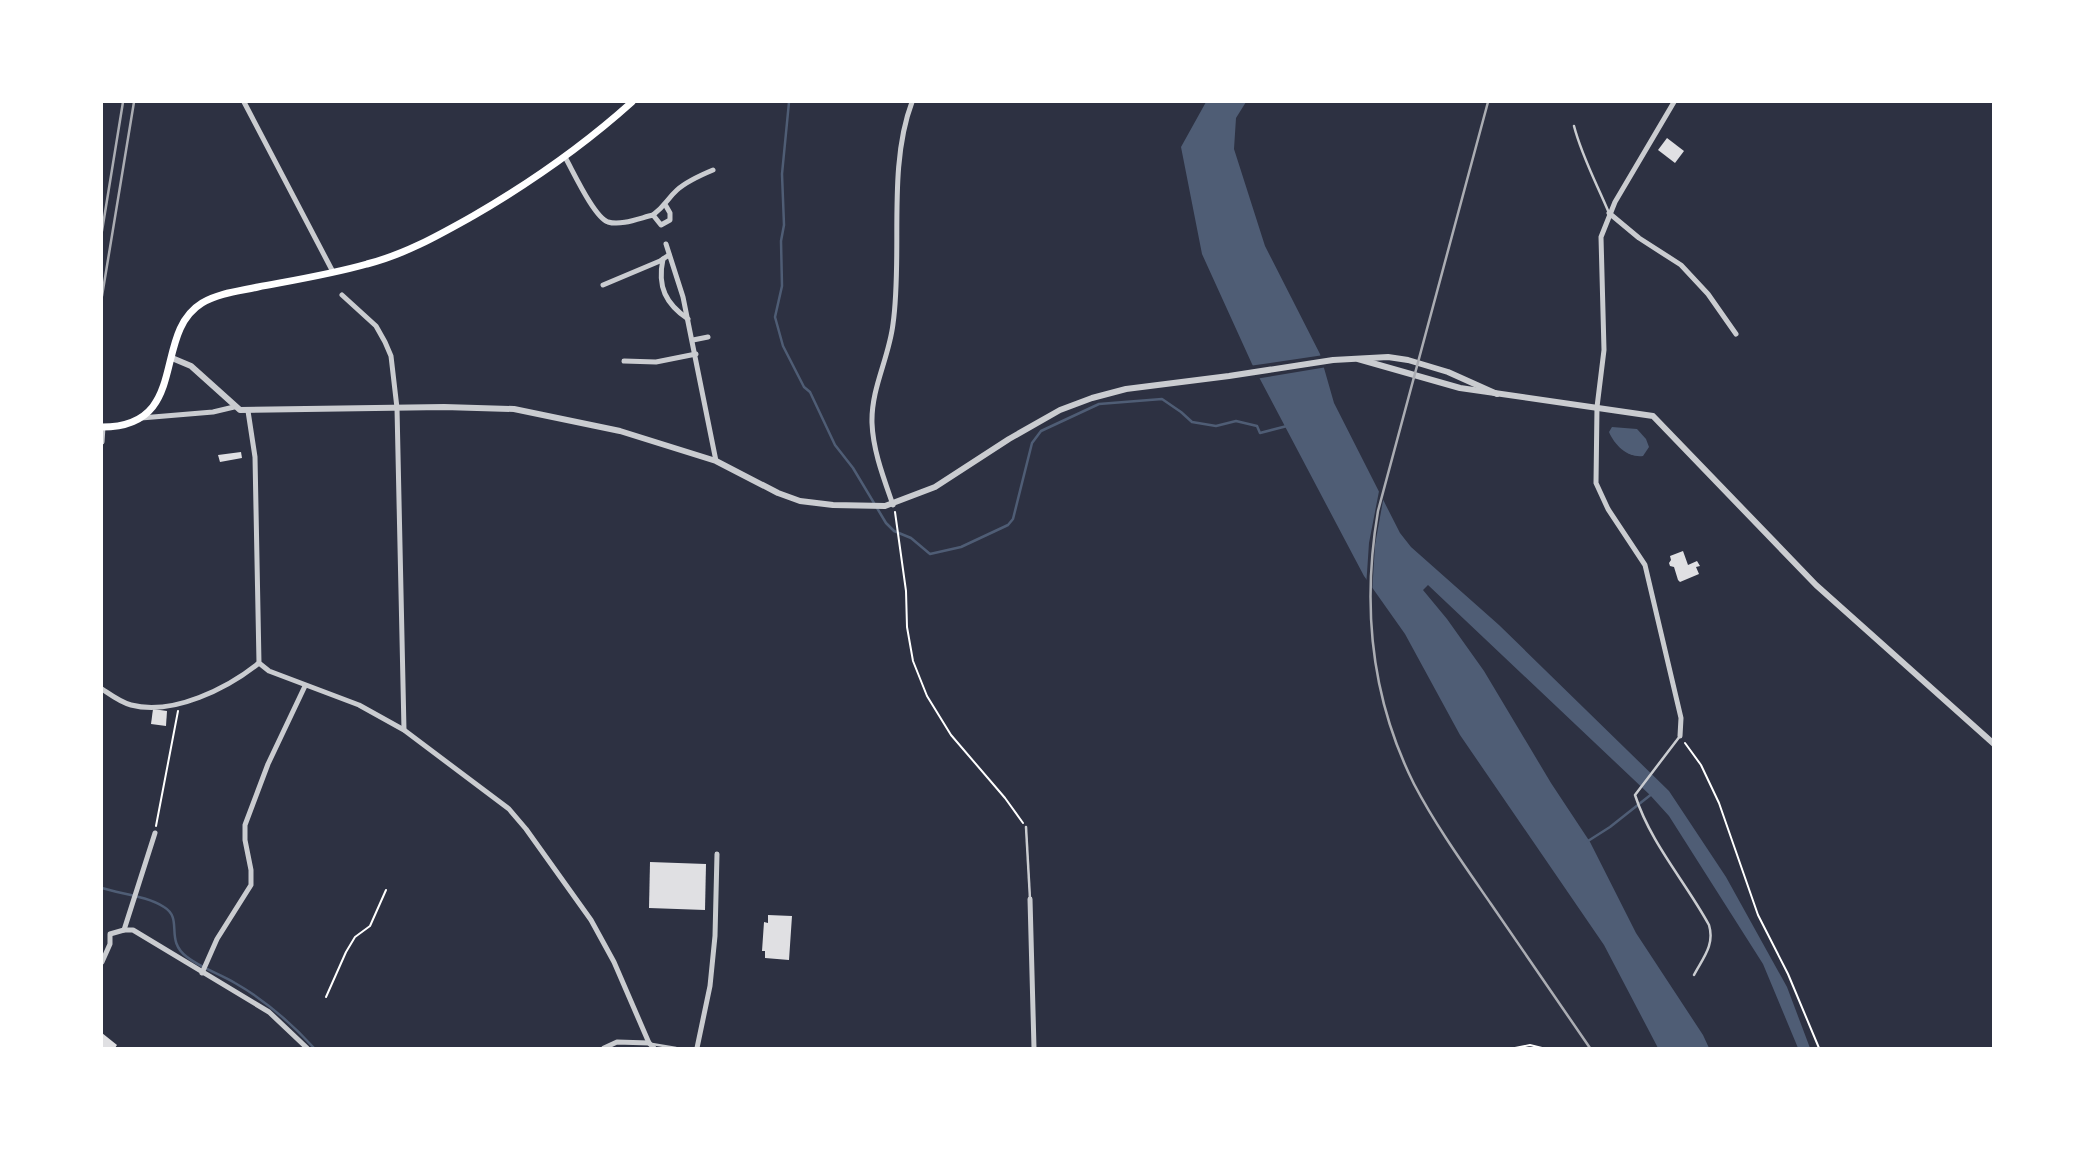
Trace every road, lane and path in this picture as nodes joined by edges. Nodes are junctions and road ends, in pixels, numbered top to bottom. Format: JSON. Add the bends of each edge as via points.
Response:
{"nodes":[{"id":1,"x":244,"y":102,"type":"edge"},
{"id":2,"x":632,"y":102,"type":"edge"},
{"id":3,"x":912,"y":102,"type":"edge"},
{"id":4,"x":1674,"y":102,"type":"edge"},
{"id":5,"x":1574,"y":126,"type":"dead end"},
{"id":6,"x":565,"y":157,"type":"junction"},
{"id":7,"x":713,"y":170,"type":"dead end"},
{"id":8,"x":666,"y":206,"type":"junction"},
{"id":9,"x":1609,"y":214,"type":"junction"},
{"id":10,"x":653,"y":215,"type":"junction"},
{"id":11,"x":666,"y":244,"type":"dead end"},
{"id":12,"x":669,"y":255,"type":"junction"},
{"id":13,"x":663,"y":259,"type":"junction"},
{"id":14,"x":333,"y":272,"type":"junction"},
{"id":15,"x":603,"y":285,"type":"dead end"},
{"id":16,"x":342,"y":295,"type":"dead end"},
{"id":17,"x":688,"y":318,"type":"junction"},
{"id":18,"x":1737,"y":334,"type":"dead end"},
{"id":19,"x":708,"y":337,"type":"dead end"},
{"id":20,"x":693,"y":340,"type":"junction"},
{"id":21,"x":696,"y":354,"type":"junction"},
{"id":22,"x":172,"y":358,"type":"junction"},
{"id":23,"x":1352,"y":358,"type":"junction"},
{"id":24,"x":624,"y":361,"type":"dead end"},
{"id":25,"x":1497,"y":394,"type":"junction"},
{"id":26,"x":234,"y":407,"type":"junction"},
{"id":27,"x":1597,"y":407,"type":"junction"},
{"id":28,"x":397,"y":408,"type":"junction"},
{"id":29,"x":248,"y":411,"type":"junction"},
{"id":30,"x":141,"y":418,"type":"junction"},
{"id":31,"x":102,"y":427,"type":"edge"},
{"id":32,"x":102,"y":443,"type":"edge"},
{"id":33,"x":716,"y":461,"type":"junction"},
{"id":34,"x":889,"y":506,"type":"junction"},
{"id":35,"x":260,"y":663,"type":"junction"},
{"id":36,"x":306,"y":686,"type":"junction"},
{"id":37,"x":102,"y":689,"type":"edge"},
{"id":38,"x":179,"y":704,"type":"junction"},
{"id":39,"x":404,"y":730,"type":"junction"},
{"id":40,"x":1680,"y":736,"type":"junction"},
{"id":41,"x":1993,"y":744,"type":"edge"},
{"id":42,"x":1026,"y":827,"type":"joint"},
{"id":43,"x":155,"y":833,"type":"joint"},
{"id":44,"x":717,"y":854,"type":"dead end"},
{"id":45,"x":386,"y":890,"type":"dead end"},
{"id":46,"x":1030,"y":899,"type":"joint"},
{"id":47,"x":124,"y":930,"type":"junction"},
{"id":48,"x":110,"y":934,"type":"junction"},
{"id":49,"x":102,"y":936,"type":"edge"},
{"id":50,"x":102,"y":962,"type":"edge"},
{"id":51,"x":203,"y":971,"type":"junction"},
{"id":52,"x":1694,"y":975,"type":"dead end"},
{"id":53,"x":326,"y":997,"type":"dead end"},
{"id":54,"x":651,"y":1046,"type":"edge"},
{"id":55,"x":307,"y":1048,"type":"edge"},
{"id":56,"x":604,"y":1048,"type":"edge"},
{"id":57,"x":676,"y":1048,"type":"edge"},
{"id":58,"x":696,"y":1048,"type":"edge"},
{"id":59,"x":1034,"y":1048,"type":"edge"},
{"id":60,"x":1515,"y":1048,"type":"edge"},
{"id":61,"x":1542,"y":1048,"type":"edge"},
{"id":62,"x":1819,"y":1048,"type":"edge"}],
"edges":[{"from":1,"to":14,"type":"street"},
{"from":2,"to":6,"type":"main road"},
{"from":3,"to":34,"type":"street","via":[[898,186],[893,323],[872,406],[874,445]]},
{"from":4,"to":9,"type":"street"},
{"from":5,"to":9,"type":"lane"},
{"from":6,"to":10,"type":"street","via":[[597,213],[607,222]]},
{"from":6,"to":14,"type":"main road","via":[[429,241]]},
{"from":7,"to":8,"type":"street","via":[[676,191]]},
{"from":8,"to":10,"type":"street"},
{"from":8,"to":10,"type":"street","via":[[670,213],[667,224],[661,225]]},
{"from":9,"to":18,"type":"street","via":[[1681,265]]},
{"from":9,"to":27,"type":"street","via":[[1601,243],[1604,350]]},
{"from":11,"to":12,"type":"street"},
{"from":12,"to":13,"type":"street"},
{"from":12,"to":17,"type":"street"},
{"from":13,"to":15,"type":"street"},
{"from":13,"to":17,"type":"street","via":[[668,302]]},
{"from":14,"to":22,"type":"main road","via":[[205,302],[184,320]]},
{"from":16,"to":28,"type":"street","via":[[376,326],[385,342]]},
{"from":17,"to":20,"type":"street"},
{"from":19,"to":20,"type":"street"},
{"from":20,"to":21,"type":"street"},
{"from":21,"to":24,"type":"street","via":[[656,362]]},
{"from":21,"to":33,"type":"street"},
{"from":22,"to":26,"type":"street","via":[[191,366]]},
{"from":22,"to":30,"type":"main road","via":[[160,395]]},
{"from":23,"to":25,"type":"street"},
{"from":23,"to":25,"type":"street","via":[[1408,360]]},
{"from":23,"to":34,"type":"street","via":[[1126,389],[1076,404],[1009,439],[935,487]]},
{"from":25,"to":27,"type":"street"},
{"from":26,"to":29,"type":"street"},
{"from":26,"to":30,"type":"street"},
{"from":27,"to":40,"type":"street","via":[[1596,483],[1645,565],[1679,707]]},
{"from":27,"to":41,"type":"street","via":[[1649,414],[1659,420],[1816,585]]},
{"from":28,"to":29,"type":"street"},
{"from":28,"to":33,"type":"street","via":[[514,409],[620,431]]},
{"from":28,"to":39,"type":"street"},
{"from":29,"to":35,"type":"street","via":[[255,457]]},
{"from":30,"to":31,"type":"main road"},
{"from":31,"to":32,"type":"street"},
{"from":33,"to":34,"type":"street","via":[[800,501]]},
{"from":34,"to":42,"type":"path","via":[[896,524],[913,661],[927,696],[951,736]]},
{"from":35,"to":36,"type":"street"},
{"from":35,"to":38,"type":"street","via":[[226,686]]},
{"from":36,"to":39,"type":"street","via":[[359,705]]},
{"from":36,"to":51,"type":"street","via":[[245,825],[251,885]]},
{"from":37,"to":38,"type":"street","via":[[136,706]]},
{"from":38,"to":43,"type":"path"},
{"from":39,"to":54,"type":"street","via":[[509,809],[526,829],[591,920]]},
{"from":40,"to":52,"type":"lane","via":[[1635,795],[1659,848],[1709,925],[1711,945]]},
{"from":40,"to":62,"type":"path","via":[[1701,765],[1719,803],[1758,915]]},
{"from":42,"to":46,"type":"lane"},
{"from":43,"to":47,"type":"street"},
{"from":44,"to":58,"type":"street","via":[[710,986]]},
{"from":45,"to":53,"type":"path","via":[[370,926],[355,937],[346,952]]},
{"from":46,"to":59,"type":"street"},
{"from":47,"to":48,"type":"street"},
{"from":47,"to":51,"type":"street","via":[[138,933]]},
{"from":48,"to":49,"type":"street"},
{"from":48,"to":50,"type":"street"},
{"from":51,"to":55,"type":"street","via":[[269,1012]]},
{"from":54,"to":56,"type":"street","via":[[617,1042]]},
{"from":54,"to":57,"type":"lane"},
{"from":60,"to":61,"type":"path"}]}
